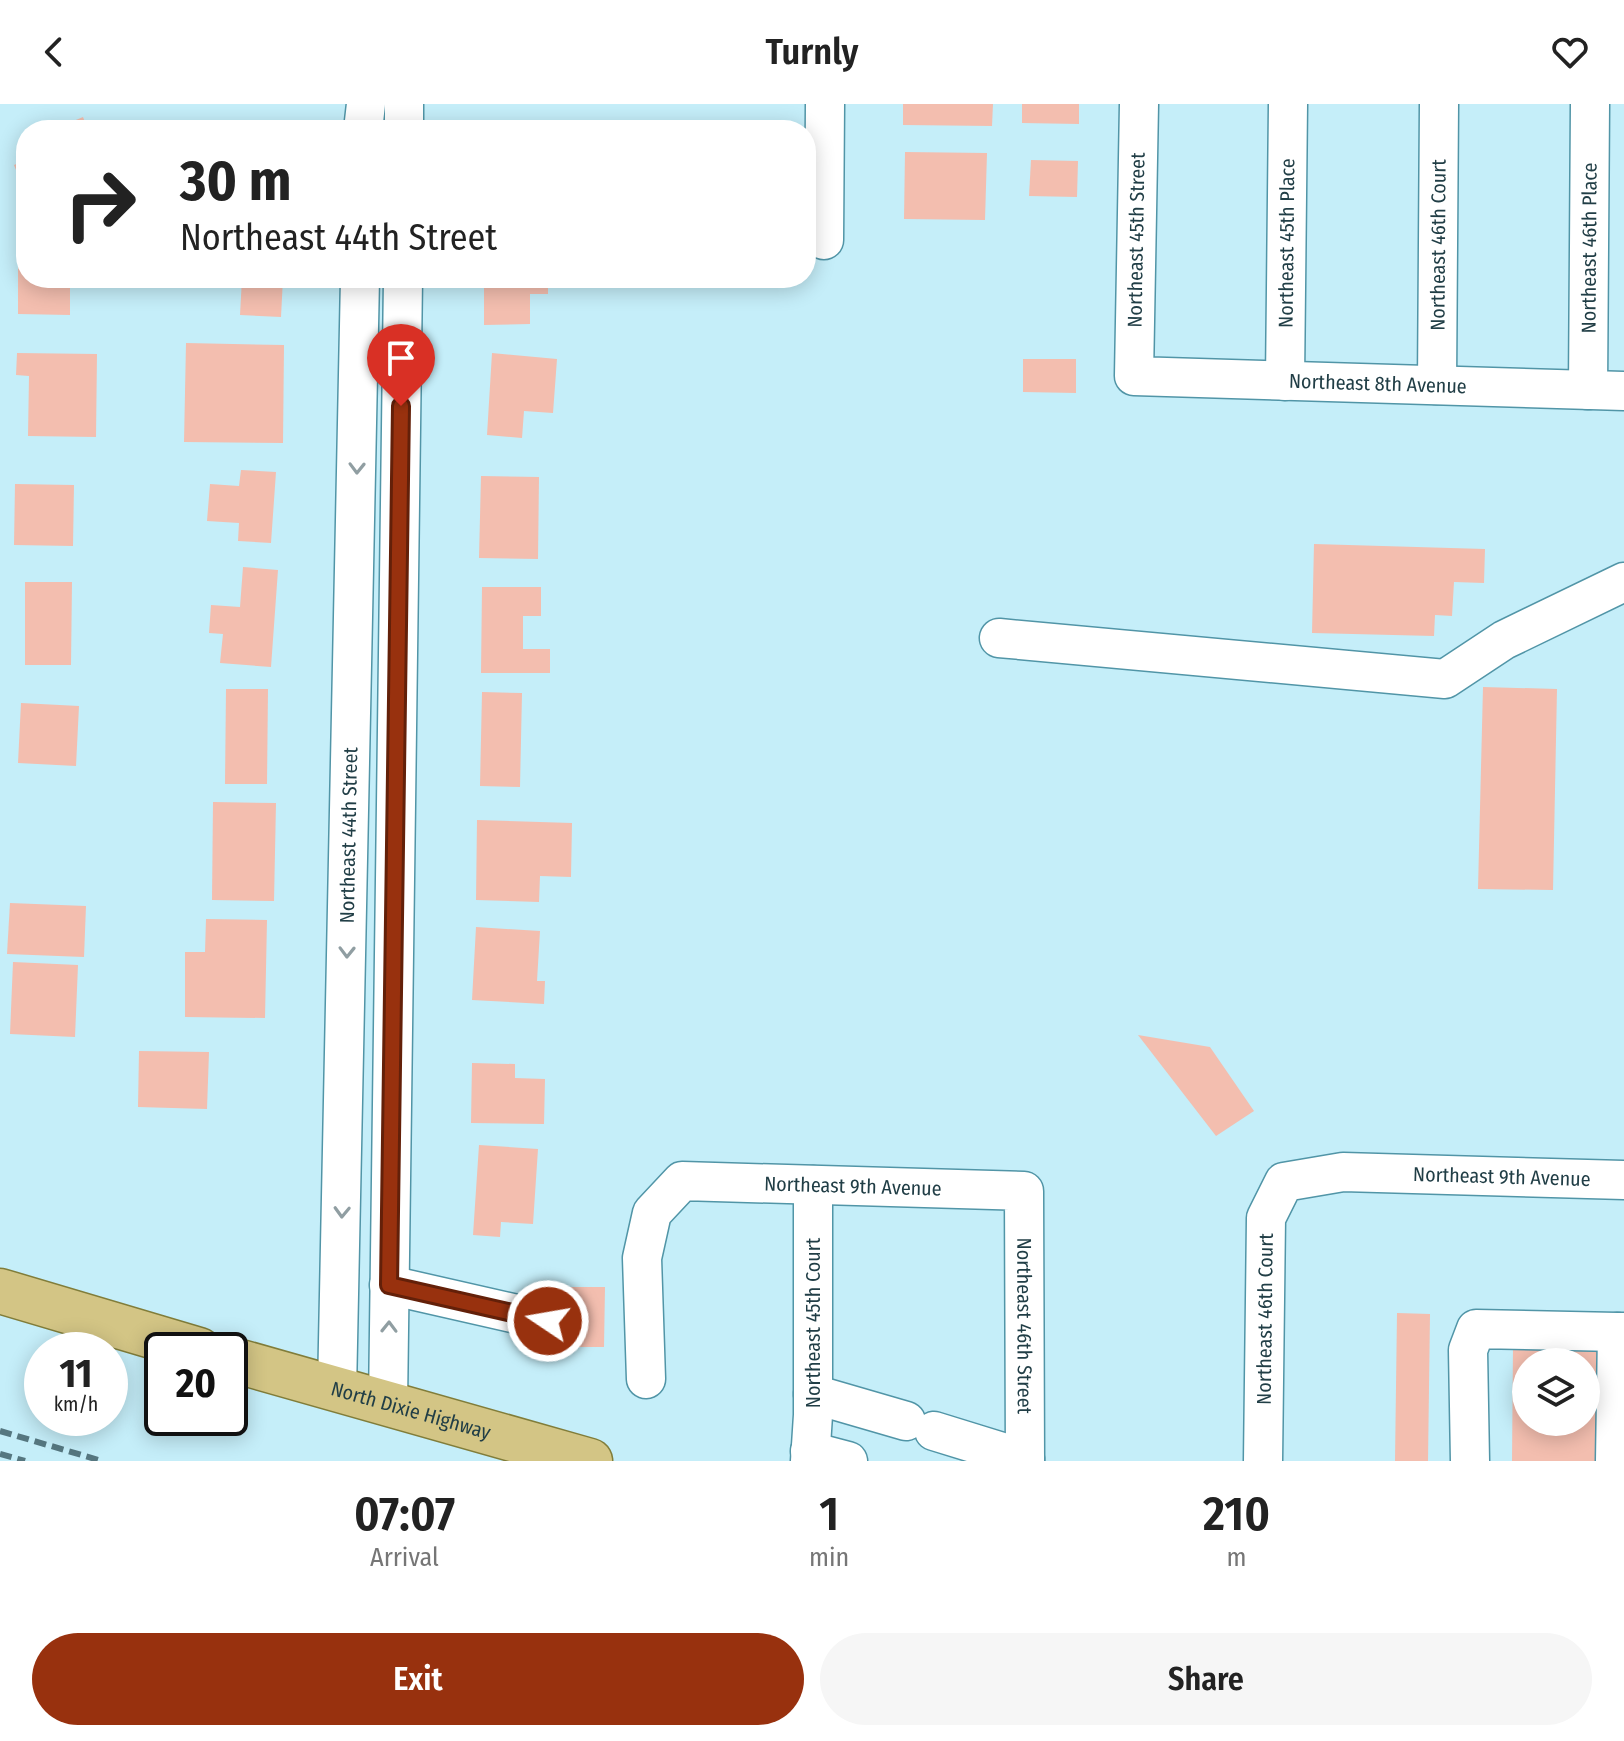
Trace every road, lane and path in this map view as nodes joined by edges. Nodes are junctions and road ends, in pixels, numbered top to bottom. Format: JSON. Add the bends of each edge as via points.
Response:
{"nodes":[{"id":1,"x":825,"y":104,"type":"edge"},
{"id":2,"x":1139,"y":104,"type":"edge"},
{"id":3,"x":1288,"y":104,"type":"edge"},
{"id":4,"x":1439,"y":104,"type":"edge"},
{"id":5,"x":1590,"y":104,"type":"edge"},
{"id":6,"x":824,"y":240,"type":"dead end"},
{"id":7,"x":360,"y":288,"type":"edge"},
{"id":8,"x":403,"y":288,"type":"edge"},
{"id":9,"x":1134,"y":376,"type":"joint"},
{"id":10,"x":1285,"y":381,"type":"junction"},
{"id":11,"x":1437,"y":385,"type":"junction"},
{"id":12,"x":1606,"y":391,"type":"edge"},
{"id":13,"x":1624,"y":582,"type":"edge"},
{"id":14,"x":999,"y":638,"type":"dead end"},
{"id":15,"x":1624,"y":1180,"type":"edge"},
{"id":16,"x":1284,"y":1182,"type":"joint"},
{"id":17,"x":813,"y":1185,"type":"junction"},
{"id":18,"x":1024,"y":1191,"type":"joint"},
{"id":19,"x":389,"y":1285,"type":"junction"},
{"id":20,"x":0,"y":1291,"type":"edge"},
{"id":21,"x":548,"y":1321,"type":"dead end"},
{"id":22,"x":1620,"y":1332,"type":"edge"},
{"id":23,"x":144,"y":1334,"type":"edge"},
{"id":24,"x":248,"y":1364,"type":"edge"},
{"id":25,"x":646,"y":1379,"type":"dead end"},
{"id":26,"x":337,"y":1391,"type":"junction"},
{"id":27,"x":813,"y":1394,"type":"junction"},
{"id":28,"x":388,"y":1405,"type":"junction"},
{"id":29,"x":810,"y":1456,"type":"edge"},
{"id":30,"x":1025,"y":1460,"type":"edge"},
{"id":31,"x":590,"y":1461,"type":"edge"},
{"id":32,"x":848,"y":1461,"type":"edge"},
{"id":33,"x":1263,"y":1461,"type":"edge"},
{"id":34,"x":1470,"y":1461,"type":"edge"},
{"id":35,"x":1615,"y":1461,"type":"edge"}],
"edges":[{"from":1,"to":6,"type":"street"},
{"from":2,"to":9,"type":"street","name":"Northeast 45th Street"},
{"from":3,"to":10,"type":"street","name":"Northeast 45th Place"},
{"from":4,"to":11,"type":"street","name":"Northeast 46th Court"},
{"from":5,"to":12,"type":"street","name":"Northeast 46th Place"},
{"from":7,"to":26,"type":"street","name":"Northeast 44th Street","one_way":true},
{"from":8,"to":19,"type":"street"},
{"from":9,"to":10,"type":"street","name":"Northeast 8th Avenue"},
{"from":10,"to":11,"type":"street","name":"Northeast 8th Avenue"},
{"from":11,"to":12,"type":"street","name":"Northeast 8th Avenue"},
{"from":13,"to":14,"type":"street","via":[[1504,640],[1445,679]]},
{"from":15,"to":16,"type":"street","name":"Northeast 9th Avenue","via":[[1343,1172]]},
{"from":16,"to":33,"type":"street","name":"Northeast 46th Court","via":[[1266,1218]]},
{"from":17,"to":18,"type":"street","name":"Northeast 9th Avenue"},
{"from":17,"to":25,"type":"street","name":"Northeast 9th Avenue","via":[[682,1181],[652,1213],[642,1258]]},
{"from":17,"to":27,"type":"street","name":"Northeast 45th Court"},
{"from":18,"to":30,"type":"street","name":"Northeast 46th Street"},
{"from":19,"to":21,"type":"street"},
{"from":28,"to":19,"type":"street","one_way":true},
{"from":20,"to":23,"type":"main road"},
{"from":22,"to":34,"type":"street","via":[[1476,1329],[1468,1350]]},
{"from":22,"to":35,"type":"street"},
{"from":24,"to":26,"type":"main road","name":"North Dixie Highway"},
{"from":26,"to":28,"type":"main road","name":"North Dixie Highway"},
{"from":27,"to":29,"type":"street","name":"Northeast 45th Court"},
{"from":27,"to":30,"type":"street"},
{"from":28,"to":31,"type":"main road","name":"North Dixie Highway"},
{"from":29,"to":32,"type":"street"}]}
